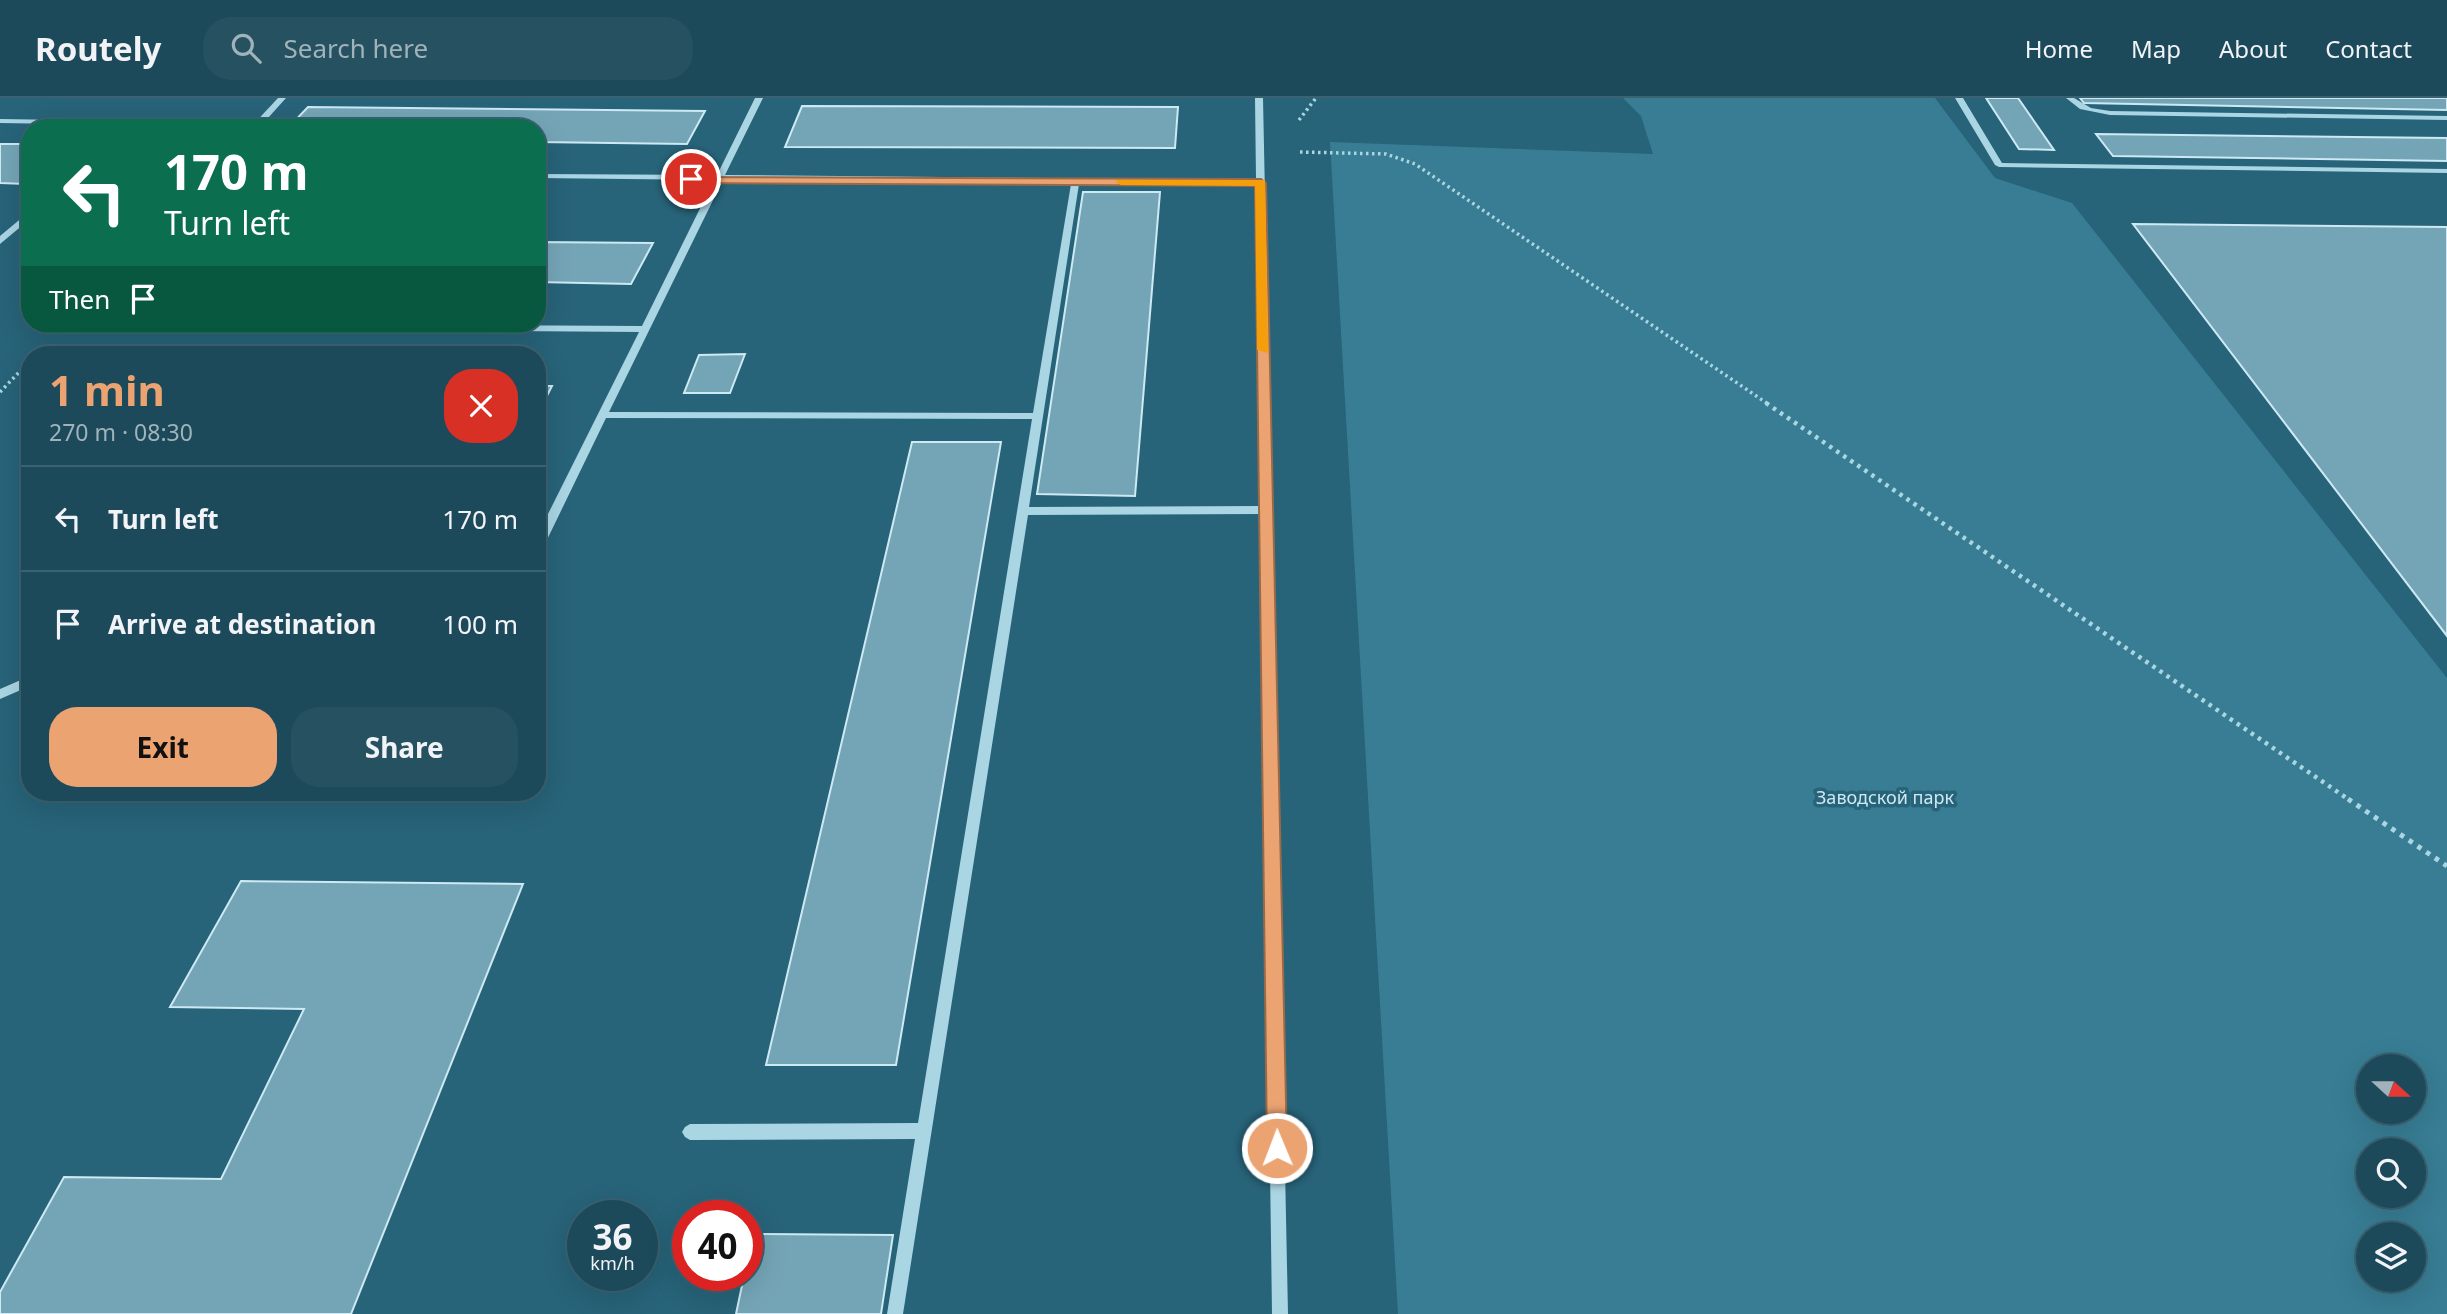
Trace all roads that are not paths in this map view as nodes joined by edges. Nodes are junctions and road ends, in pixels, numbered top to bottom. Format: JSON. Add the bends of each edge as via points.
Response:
{"nodes":[{"id":1,"x":282,"y":98,"type":"edge"},
{"id":2,"x":759,"y":98,"type":"edge"},
{"id":3,"x":1259,"y":98,"type":"edge"},
{"id":4,"x":1958,"y":98,"type":"edge"},
{"id":5,"x":2070,"y":98,"type":"edge"},
{"id":6,"x":2447,"y":118,"type":"edge"},
{"id":7,"x":262,"y":119,"type":"edge"},
{"id":8,"x":0,"y":121,"type":"edge"},
{"id":9,"x":21,"y":121,"type":"edge"},
{"id":10,"x":2447,"y":171,"type":"edge"},
{"id":11,"x":546,"y":176,"type":"edge"},
{"id":12,"x":717,"y":180,"type":"junction"},
{"id":13,"x":1075,"y":182,"type":"junction"},
{"id":14,"x":1261,"y":183,"type":"junction"},
{"id":15,"x":21,"y":222,"type":"edge"},
{"id":16,"x":0,"y":241,"type":"edge"},
{"id":17,"x":546,"y":328,"type":"edge"},
{"id":18,"x":646,"y":329,"type":"junction"},
{"id":19,"x":605,"y":415,"type":"junction"},
{"id":20,"x":1038,"y":416,"type":"junction"},
{"id":21,"x":1266,"y":510,"type":"junction"},
{"id":22,"x":1022,"y":511,"type":"junction"},
{"id":23,"x":546,"y":530,"type":"edge"},
{"id":24,"x":21,"y":685,"type":"edge"},
{"id":25,"x":0,"y":694,"type":"edge"},
{"id":26,"x":924,"y":1131,"type":"junction"},
{"id":27,"x":690,"y":1132,"type":"dead end"},
{"id":28,"x":895,"y":1314,"type":"edge"},
{"id":29,"x":1280,"y":1314,"type":"edge"}],
"edges":[{"from":1,"to":7,"type":"lane"},
{"from":2,"to":12,"type":"street"},
{"from":3,"to":14,"type":"street"},
{"from":4,"to":10,"type":"lane","via":[[1999,165]]},
{"from":5,"to":6,"type":"street","via":[[2091,111],[2110,113]]},
{"from":8,"to":9,"type":"street"},
{"from":11,"to":12,"type":"lane"},
{"from":12,"to":13,"type":"street"},
{"from":12,"to":18,"type":"street"},
{"from":13,"to":14,"type":"street"},
{"from":13,"to":20,"type":"street"},
{"from":14,"to":21,"type":"street"},
{"from":15,"to":16,"type":"street"},
{"from":17,"to":18,"type":"street"},
{"from":18,"to":19,"type":"street"},
{"from":19,"to":20,"type":"street"},
{"from":19,"to":23,"type":"street"},
{"from":20,"to":22,"type":"street"},
{"from":21,"to":22,"type":"street"},
{"from":21,"to":29,"type":"street"},
{"from":22,"to":26,"type":"street"},
{"from":24,"to":25,"type":"street"},
{"from":26,"to":27,"type":"lane"},
{"from":26,"to":28,"type":"street"}]}
